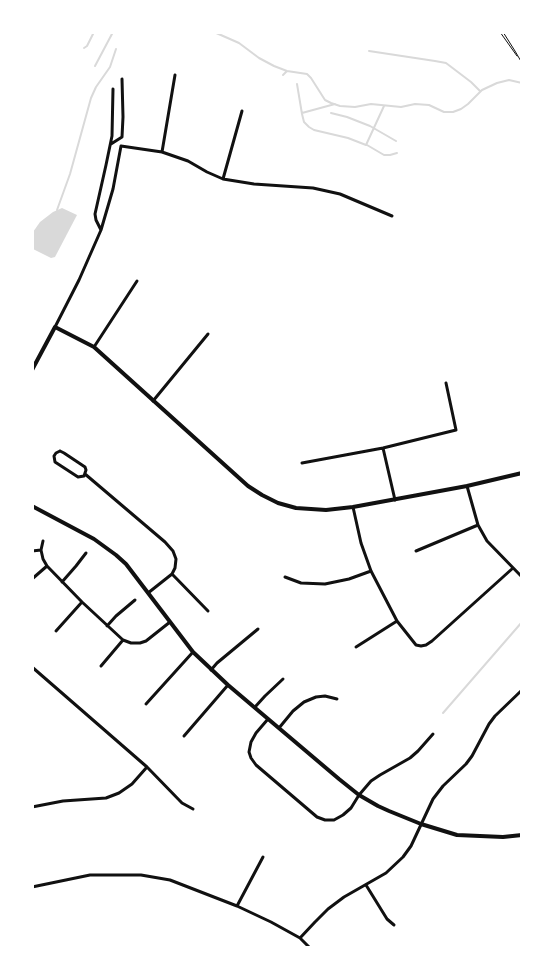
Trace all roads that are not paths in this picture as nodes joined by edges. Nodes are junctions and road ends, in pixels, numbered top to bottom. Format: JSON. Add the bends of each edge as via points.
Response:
{"nodes":[{"id":1,"x":175,"y":75,"type":"dead end"},
{"id":2,"x":122,"y":79,"type":"dead end"},
{"id":3,"x":113,"y":89,"type":"dead end"},
{"id":4,"x":242,"y":111,"type":"dead end"},
{"id":5,"x":110,"y":145,"type":"junction"},
{"id":6,"x":162,"y":152,"type":"junction"},
{"id":7,"x":224,"y":178,"type":"junction"},
{"id":8,"x":392,"y":216,"type":"dead end"},
{"id":9,"x":101,"y":230,"type":"junction"},
{"id":10,"x":137,"y":281,"type":"dead end"},
{"id":11,"x":55,"y":327,"type":"junction"},
{"id":12,"x":208,"y":334,"type":"dead end"},
{"id":13,"x":94,"y":347,"type":"junction"},
{"id":14,"x":32,"y":370,"type":"edge"},
{"id":15,"x":446,"y":383,"type":"dead end"},
{"id":16,"x":153,"y":401,"type":"junction"},
{"id":17,"x":384,"y":448,"type":"junction"},
{"id":18,"x":302,"y":463,"type":"dead end"},
{"id":19,"x":522,"y":473,"type":"edge"},
{"id":20,"x":85,"y":474,"type":"junction"},
{"id":21,"x":467,"y":486,"type":"junction"},
{"id":22,"x":394,"y":500,"type":"junction"},
{"id":23,"x":32,"y":506,"type":"edge"},
{"id":24,"x":353,"y":507,"type":"junction"},
{"id":25,"x":478,"y":525,"type":"junction"},
{"id":26,"x":43,"y":541,"type":"dead end"},
{"id":27,"x":41,"y":550,"type":"junction"},
{"id":28,"x":32,"y":551,"type":"edge"},
{"id":29,"x":416,"y":551,"type":"dead end"},
{"id":30,"x":86,"y":553,"type":"dead end"},
{"id":31,"x":47,"y":566,"type":"junction"},
{"id":32,"x":513,"y":568,"type":"junction"},
{"id":33,"x":371,"y":571,"type":"junction"},
{"id":34,"x":172,"y":574,"type":"junction"},
{"id":35,"x":285,"y":577,"type":"dead end"},
{"id":36,"x":522,"y":578,"type":"edge"},
{"id":37,"x":32,"y":579,"type":"edge"},
{"id":38,"x":62,"y":582,"type":"junction"},
{"id":39,"x":148,"y":593,"type":"junction"},
{"id":40,"x":135,"y":600,"type":"dead end"},
{"id":41,"x":82,"y":602,"type":"junction"},
{"id":42,"x":208,"y":610,"type":"dead end"},
{"id":43,"x":397,"y":621,"type":"junction"},
{"id":44,"x":170,"y":622,"type":"junction"},
{"id":45,"x":107,"y":626,"type":"junction"},
{"id":46,"x":258,"y":628,"type":"dead end"},
{"id":47,"x":56,"y":631,"type":"dead end"},
{"id":48,"x":123,"y":640,"type":"junction"},
{"id":49,"x":356,"y":647,"type":"dead end"},
{"id":50,"x":193,"y":652,"type":"junction"},
{"id":51,"x":101,"y":666,"type":"dead end"},
{"id":52,"x":32,"y":667,"type":"edge"},
{"id":53,"x":211,"y":670,"type":"junction"},
{"id":54,"x":283,"y":679,"type":"dead end"},
{"id":55,"x":228,"y":685,"type":"junction"},
{"id":56,"x":522,"y":690,"type":"edge"},
{"id":57,"x":337,"y":699,"type":"dead end"},
{"id":58,"x":146,"y":704,"type":"dead end"},
{"id":59,"x":255,"y":707,"type":"junction"},
{"id":60,"x":268,"y":718,"type":"junction"},
{"id":61,"x":279,"y":728,"type":"junction"},
{"id":62,"x":433,"y":734,"type":"dead end"},
{"id":63,"x":184,"y":736,"type":"dead end"},
{"id":64,"x":146,"y":767,"type":"junction"},
{"id":65,"x":359,"y":795,"type":"junction"},
{"id":66,"x":32,"y":807,"type":"edge"},
{"id":67,"x":193,"y":810,"type":"dead end"},
{"id":68,"x":421,"y":824,"type":"junction"},
{"id":69,"x":522,"y":835,"type":"edge"},
{"id":70,"x":263,"y":857,"type":"dead end"},
{"id":71,"x":366,"y":885,"type":"junction"},
{"id":72,"x":32,"y":887,"type":"edge"},
{"id":73,"x":237,"y":906,"type":"junction"},
{"id":74,"x":394,"y":926,"type":"dead end"},
{"id":75,"x":300,"y":938,"type":"junction"},
{"id":76,"x":310,"y":948,"type":"edge"}],
"edges":[{"from":1,"to":6,"type":"street"},
{"from":2,"to":5,"type":"street","via":[[122,137]]},
{"from":3,"to":5,"type":"street"},
{"from":4,"to":7,"type":"street"},
{"from":5,"to":9,"type":"street","via":[[95,210]]},
{"from":6,"to":7,"type":"street"},
{"from":6,"to":9,"type":"street","via":[[121,146]]},
{"from":7,"to":8,"type":"street","via":[[340,194]]},
{"from":9,"to":11,"type":"street"},
{"from":10,"to":13,"type":"street"},
{"from":11,"to":13,"type":"street"},
{"from":11,"to":14,"type":"street"},
{"from":12,"to":16,"type":"street"},
{"from":13,"to":16,"type":"street"},
{"from":15,"to":17,"type":"street","via":[[456,430]]},
{"from":16,"to":24,"type":"street","via":[[262,495],[296,508],[326,510]]},
{"from":17,"to":18,"type":"street"},
{"from":17,"to":22,"type":"street"},
{"from":19,"to":21,"type":"street"},
{"from":20,"to":20,"type":"street","via":[[85,467],[64,453],[55,454],[56,462],[64,468],[78,477]]},
{"from":20,"to":34,"type":"street","via":[[173,551],[176,559]]},
{"from":21,"to":22,"type":"street"},
{"from":21,"to":25,"type":"street"},
{"from":22,"to":24,"type":"street"},
{"from":23,"to":39,"type":"street","via":[[107,547],[126,564]]},
{"from":24,"to":33,"type":"street"},
{"from":25,"to":29,"type":"street"},
{"from":25,"to":32,"type":"street","via":[[486,541]]},
{"from":26,"to":27,"type":"street"},
{"from":27,"to":28,"type":"street"},
{"from":27,"to":31,"type":"street"},
{"from":30,"to":38,"type":"street"},
{"from":31,"to":37,"type":"street"},
{"from":31,"to":38,"type":"street"},
{"from":32,"to":36,"type":"street"},
{"from":32,"to":43,"type":"street","via":[[426,645],[416,645]]},
{"from":33,"to":35,"type":"street","via":[[325,584]]},
{"from":33,"to":43,"type":"street"},
{"from":34,"to":39,"type":"street"},
{"from":34,"to":42,"type":"street"},
{"from":38,"to":41,"type":"street"},
{"from":39,"to":44,"type":"street"},
{"from":40,"to":45,"type":"street"},
{"from":41,"to":45,"type":"street"},
{"from":41,"to":47,"type":"street"},
{"from":43,"to":49,"type":"street"},
{"from":44,"to":48,"type":"street","via":[[146,641],[131,643]]},
{"from":44,"to":50,"type":"street"},
{"from":45,"to":48,"type":"street"},
{"from":46,"to":53,"type":"street"},
{"from":48,"to":51,"type":"street"},
{"from":50,"to":53,"type":"street"},
{"from":50,"to":58,"type":"street"},
{"from":52,"to":64,"type":"street"},
{"from":53,"to":55,"type":"street"},
{"from":54,"to":59,"type":"street"},
{"from":55,"to":59,"type":"street"},
{"from":55,"to":63,"type":"street"},
{"from":56,"to":68,"type":"street","via":[[495,716],[472,756],[433,799]]},
{"from":57,"to":61,"type":"street","via":[[316,696],[304,702]]},
{"from":59,"to":60,"type":"street"},
{"from":60,"to":61,"type":"street"},
{"from":60,"to":65,"type":"street","via":[[251,742],[249,752],[256,766],[317,817],[325,820],[343,815]]},
{"from":61,"to":65,"type":"street"},
{"from":62,"to":65,"type":"street","via":[[410,758],[375,778]]},
{"from":64,"to":66,"type":"street","via":[[132,784],[106,798]]},
{"from":64,"to":67,"type":"street"},
{"from":65,"to":68,"type":"street"},
{"from":68,"to":69,"type":"street","via":[[457,835]]},
{"from":68,"to":71,"type":"street","via":[[403,857]]},
{"from":70,"to":73,"type":"street"},
{"from":71,"to":74,"type":"street"},
{"from":71,"to":75,"type":"street","via":[[328,909]]},
{"from":72,"to":73,"type":"street","via":[[90,875],[141,875],[170,880]]},
{"from":73,"to":75,"type":"street"},
{"from":75,"to":76,"type":"street"}]}
